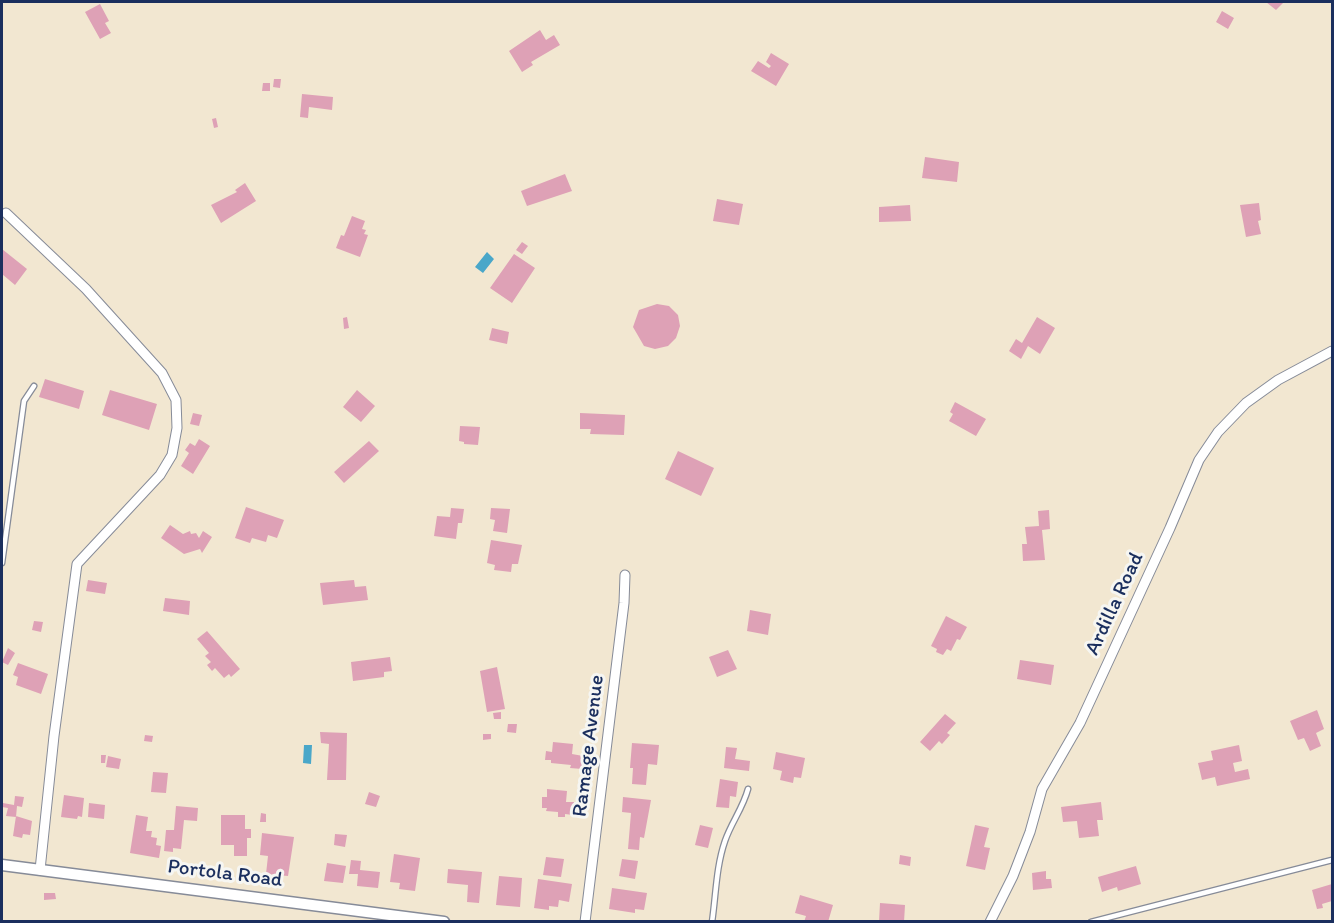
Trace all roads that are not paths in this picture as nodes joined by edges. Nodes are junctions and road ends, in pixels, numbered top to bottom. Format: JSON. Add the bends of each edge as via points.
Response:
{"nodes":[{"id":1,"x":6,"y":213,"type":"dead end"},
{"id":2,"x":1332,"y":351,"type":"edge"},
{"id":3,"x":34,"y":386,"type":"dead end"},
{"id":4,"x":2,"y":563,"type":"edge"},
{"id":5,"x":625,"y":575,"type":"dead end"},
{"id":6,"x":748,"y":789,"type":"dead end"},
{"id":7,"x":1332,"y":860,"type":"edge"},
{"id":8,"x":2,"y":864,"type":"edge"},
{"id":9,"x":40,"y":870,"type":"junction"},
{"id":10,"x":444,"y":921,"type":"edge"},
{"id":11,"x":585,"y":921,"type":"edge"},
{"id":12,"x":712,"y":921,"type":"edge"},
{"id":13,"x":990,"y":921,"type":"edge"},
{"id":14,"x":1091,"y":921,"type":"edge"}],
"edges":[{"from":1,"to":9,"type":"street","via":[[86,290],[162,373],[176,400],[177,428],[172,455],[159,475],[77,564]]},
{"from":2,"to":13,"type":"street","name":"Ardilla Road","via":[[1278,380],[1246,403],[1218,432],[1199,460],[1080,723],[1042,789],[1013,876]]},
{"from":3,"to":4,"type":"lane","via":[[24,401]]},
{"from":5,"to":11,"type":"street","name":"Ramage Avenue"},
{"from":6,"to":12,"type":"lane","via":[[725,840]]},
{"from":7,"to":14,"type":"lane"},
{"from":8,"to":9,"type":"street","name":"Portola Road"},
{"from":9,"to":10,"type":"street","name":"Portola Road"}]}
